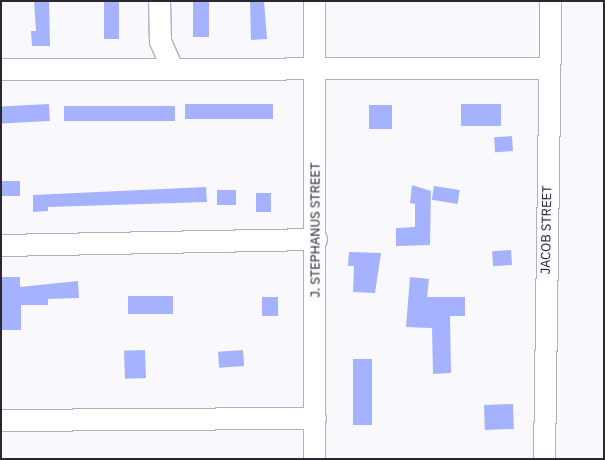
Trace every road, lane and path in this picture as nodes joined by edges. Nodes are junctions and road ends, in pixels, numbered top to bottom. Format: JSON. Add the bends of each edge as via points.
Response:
{"nodes":[{"id":1,"x":159,"y":1,"type":"edge"},
{"id":2,"x":314,"y":1,"type":"edge"},
{"id":3,"x":550,"y":1,"type":"edge"},
{"id":4,"x":172,"y":68,"type":"junction"},
{"id":5,"x":549,"y":68,"type":"junction"},
{"id":6,"x":1,"y":69,"type":"edge"},
{"id":7,"x":317,"y":71,"type":"junction"},
{"id":8,"x":316,"y":239,"type":"junction"},
{"id":9,"x":1,"y":245,"type":"edge"},
{"id":10,"x":315,"y":418,"type":"junction"},
{"id":11,"x":1,"y":420,"type":"edge"},
{"id":12,"x":314,"y":459,"type":"edge"},
{"id":13,"x":544,"y":459,"type":"edge"}],
"edges":[{"from":1,"to":4,"type":"street","via":[[160,41]]},
{"from":2,"to":7,"type":"street","name":"J. STEPHANUS STREET"},
{"from":3,"to":5,"type":"street","name":"JACOB STREET"},
{"from":4,"to":6,"type":"street"},
{"from":4,"to":7,"type":"street"},
{"from":5,"to":7,"type":"street"},
{"from":5,"to":13,"type":"street","name":"JACOB STREET"},
{"from":7,"to":8,"type":"street","name":"J. STEPHANUS STREET"},
{"from":8,"to":9,"type":"street"},
{"from":8,"to":10,"type":"street","name":"J. STEPHANUS STREET"},
{"from":10,"to":11,"type":"street"},
{"from":10,"to":12,"type":"street","name":"J. STEPHANUS STREET"}]}
